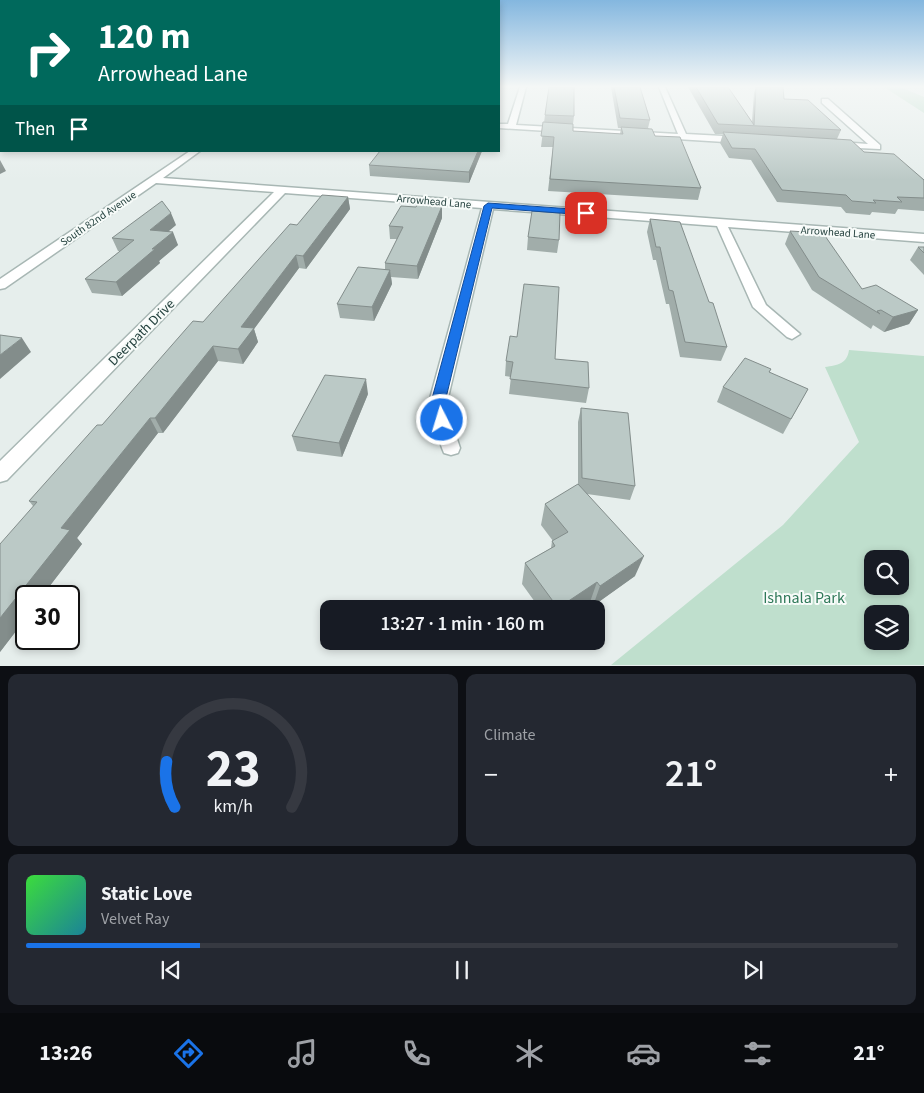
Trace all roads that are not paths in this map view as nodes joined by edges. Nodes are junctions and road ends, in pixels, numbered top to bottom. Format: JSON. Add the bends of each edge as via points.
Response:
{"nodes":[{"id":1,"x":514,"y":118,"type":"edge"},
{"id":2,"x":675,"y":118,"type":"edge"},
{"id":3,"x":845,"y":118,"type":"edge"},
{"id":4,"x":500,"y":126,"type":"edge"},
{"id":5,"x":511,"y":127,"type":"junction"},
{"id":6,"x":682,"y":137,"type":"junction"},
{"id":7,"x":751,"y":140,"type":"edge"},
{"id":8,"x":829,"y":145,"type":"edge"},
{"id":9,"x":195,"y":152,"type":"edge"},
{"id":10,"x":154,"y":180,"type":"junction"},
{"id":11,"x":282,"y":190,"type":"junction"},
{"id":12,"x":488,"y":206,"type":"junction"},
{"id":13,"x":721,"y":223,"type":"junction"},
{"id":14,"x":924,"y":238,"type":"edge"},
{"id":15,"x":0,"y":285,"type":"edge"},
{"id":16,"x":792,"y":334,"type":"dead end"},
{"id":17,"x":451,"y":448,"type":"dead end"},
{"id":18,"x":0,"y":474,"type":"edge"}],
"edges":[{"from":1,"to":5,"type":"street"},
{"from":2,"to":6,"type":"street"},
{"from":3,"to":8,"type":"street","via":[[878,147]]},
{"from":4,"to":5,"type":"street"},
{"from":5,"to":6,"type":"street"},
{"from":6,"to":7,"type":"street"},
{"from":9,"to":10,"type":"street","name":"South 82nd Avenue"},
{"from":10,"to":11,"type":"street","name":"Arrowhead Lane"},
{"from":10,"to":15,"type":"street","name":"South 82nd Avenue"},
{"from":11,"to":12,"type":"street","name":"Arrowhead Lane"},
{"from":11,"to":18,"type":"street","name":"Deerpath Drive"},
{"from":12,"to":13,"type":"street","name":"Arrowhead Lane"},
{"from":12,"to":17,"type":"street","via":[[437,406]]},
{"from":13,"to":14,"type":"street","name":"Arrowhead Lane"},
{"from":13,"to":16,"type":"street","via":[[760,307]]}]}
